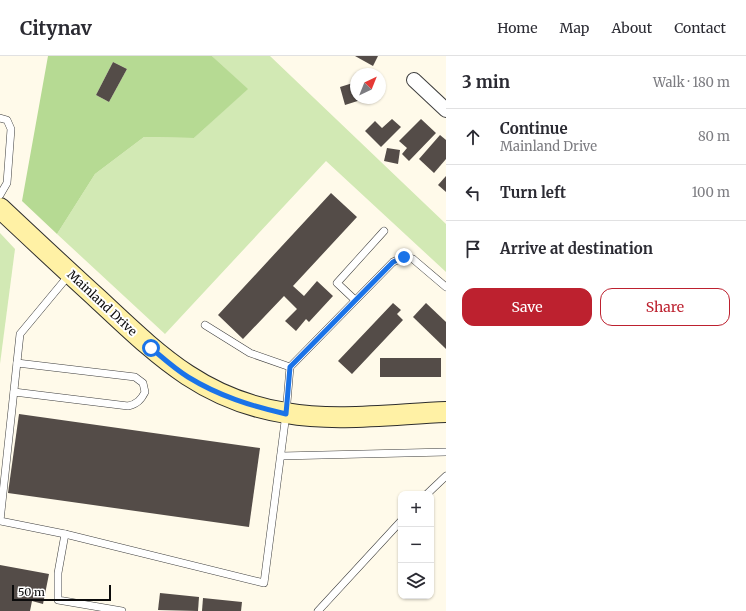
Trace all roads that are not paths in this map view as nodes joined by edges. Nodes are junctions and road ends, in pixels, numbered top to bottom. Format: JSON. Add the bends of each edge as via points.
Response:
{"nodes":[{"id":1,"x":414,"y":80,"type":"dead end"},
{"id":2,"x":446,"y":110,"type":"edge"},
{"id":3,"x":0,"y":118,"type":"edge"},
{"id":4,"x":0,"y":195,"type":"edge"},
{"id":5,"x":0,"y":208,"type":"edge"},
{"id":6,"x":384,"y":231,"type":"dead end"},
{"id":7,"x":70,"y":273,"type":"junction"},
{"id":8,"x":446,"y":287,"type":"edge"},
{"id":9,"x":355,"y":300,"type":"junction"},
{"id":10,"x":205,"y":325,"type":"dead end"},
{"id":11,"x":17,"y":363,"type":"junction"},
{"id":12,"x":290,"y":367,"type":"junction"},
{"id":13,"x":14,"y":392,"type":"junction"},
{"id":14,"x":446,"y":412,"type":"edge"},
{"id":15,"x":286,"y":414,"type":"junction"},
{"id":16,"x":446,"y":452,"type":"edge"},
{"id":17,"x":281,"y":456,"type":"junction"},
{"id":18,"x":446,"y":476,"type":"edge"},
{"id":19,"x":431,"y":491,"type":"edge"},
{"id":20,"x":398,"y":524,"type":"edge"},
{"id":21,"x":64,"y":534,"type":"junction"},
{"id":22,"x":122,"y":611,"type":"edge"},
{"id":23,"x":318,"y":611,"type":"edge"}],
"edges":[{"from":1,"to":2,"type":"street"},
{"from":3,"to":4,"type":"lane","via":[[7,120],[11,129],[7,183]]},
{"from":5,"to":7,"type":"main road","name":"Mainland Drive"},
{"from":6,"to":9,"type":"lane","via":[[337,283]]},
{"from":7,"to":11,"type":"lane","via":[[20,334]]},
{"from":7,"to":15,"type":"main road","name":"Mainland Drive","via":[[151,348],[187,376],[234,400]]},
{"from":8,"to":9,"type":"lane","via":[[422,266],[404,257],[393,262]]},
{"from":9,"to":12,"type":"lane"},
{"from":10,"to":12,"type":"lane","via":[[250,353]]},
{"from":11,"to":13,"type":"lane"},
{"from":11,"to":13,"type":"lane","via":[[135,377],[143,383],[145,392],[142,399],[128,406]]},
{"from":12,"to":15,"type":"lane"},
{"from":13,"to":21,"type":"lane","via":[[0,521]]},
{"from":14,"to":15,"type":"main road","name":"Mainland Drive","via":[[334,416]]},
{"from":15,"to":17,"type":"lane"},
{"from":16,"to":17,"type":"lane"},
{"from":17,"to":21,"type":"lane","via":[[264,584]]},
{"from":18,"to":19,"type":"lane"},
{"from":20,"to":23,"type":"lane"},
{"from":21,"to":22,"type":"lane","via":[[58,573],[58,600]]}]}
